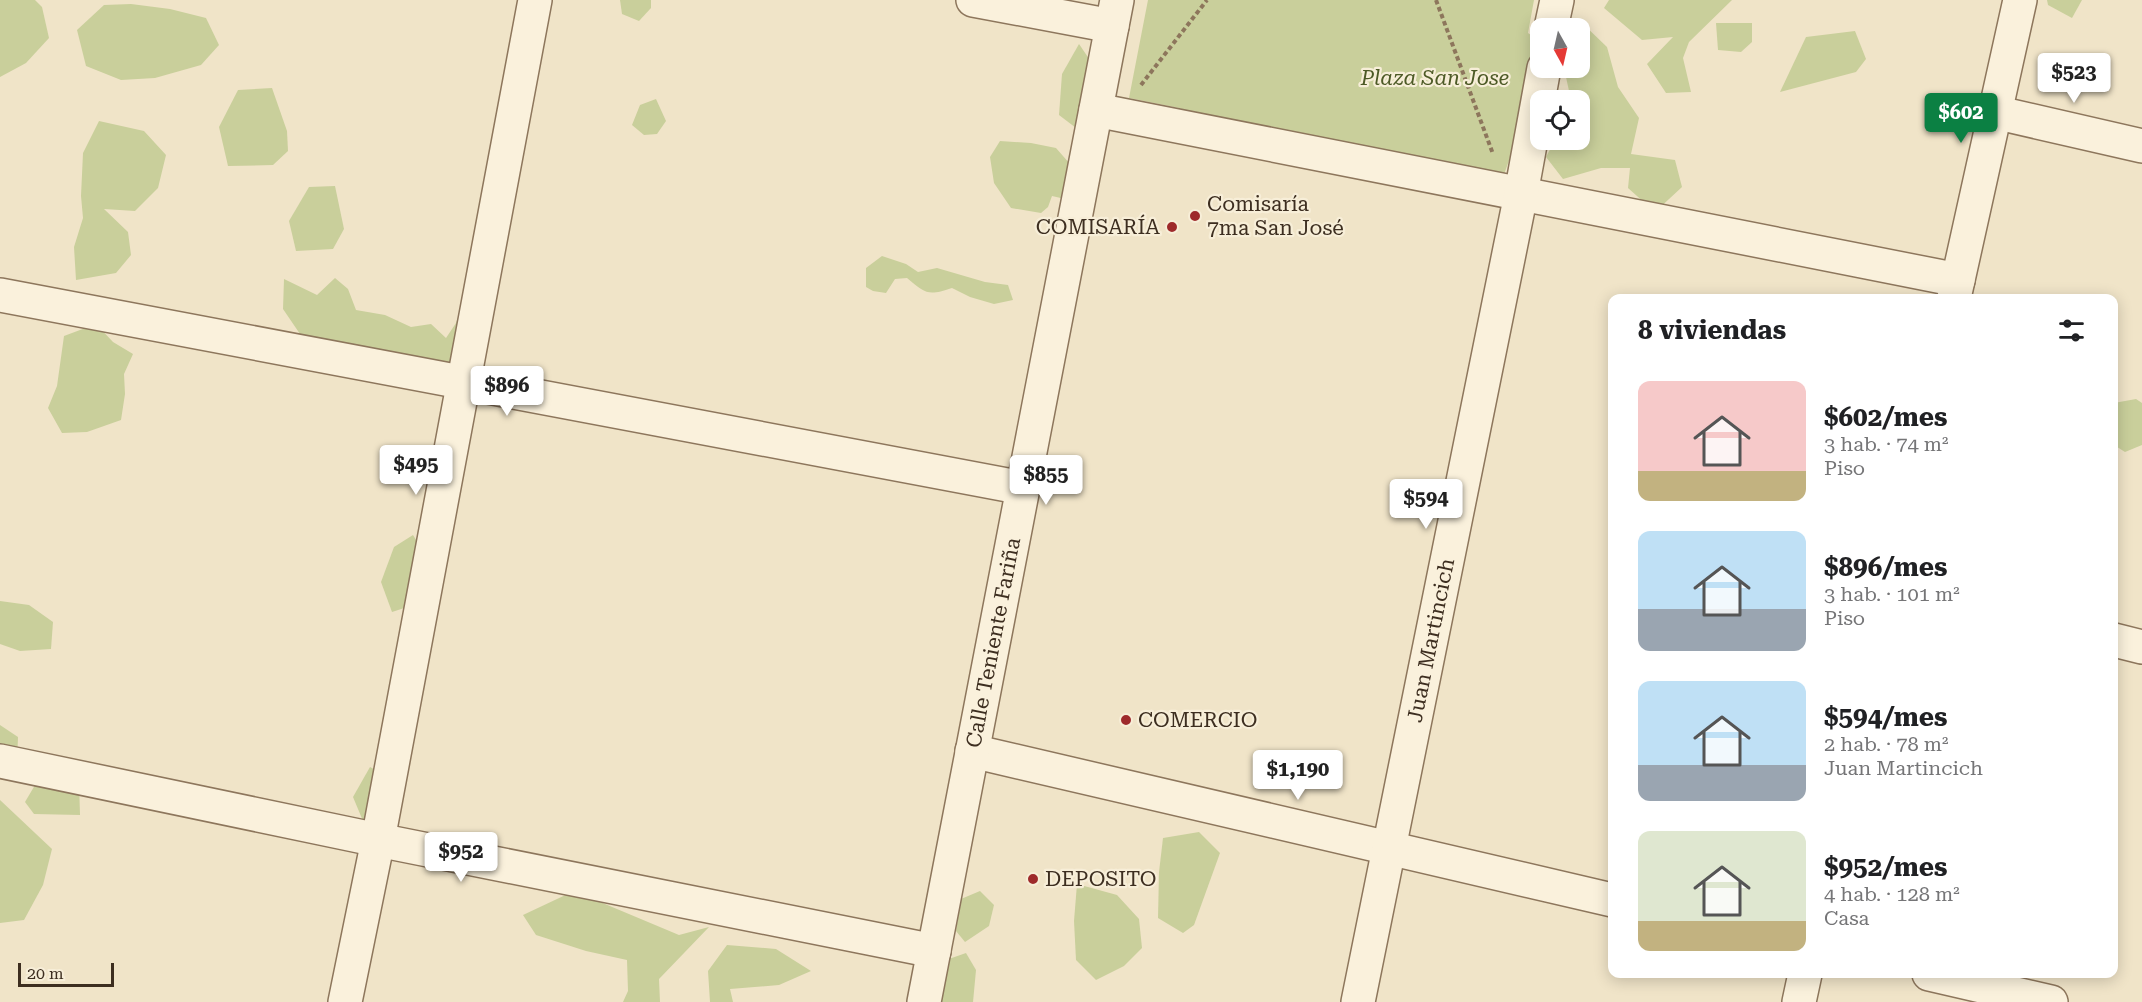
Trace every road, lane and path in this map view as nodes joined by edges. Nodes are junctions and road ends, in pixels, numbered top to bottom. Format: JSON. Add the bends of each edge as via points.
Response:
{"nodes":[{"id":1,"x":535,"y":0,"type":"edge"},
{"id":2,"x":973,"y":0,"type":"edge"},
{"id":3,"x":1207,"y":0,"type":"edge"},
{"id":4,"x":1436,"y":0,"type":"edge"},
{"id":5,"x":1557,"y":0,"type":"edge"},
{"id":6,"x":2020,"y":0,"type":"edge"},
{"id":7,"x":1115,"y":13,"type":"edge"},
{"id":8,"x":1553,"y":18,"type":"edge"},
{"id":9,"x":1542,"y":78,"type":"edge"},
{"id":10,"x":1108,"y":112,"type":"junction"},
{"id":11,"x":1994,"y":112,"type":"junction"},
{"id":12,"x":2142,"y":146,"type":"edge"},
{"id":13,"x":1498,"y":150,"type":"dead end"},
{"id":14,"x":1521,"y":194,"type":"junction"},
{"id":15,"x":1956,"y":289,"type":"edge"},
{"id":16,"x":0,"y":295,"type":"edge"},
{"id":17,"x":464,"y":383,"type":"junction"},
{"id":18,"x":1023,"y":488,"type":"junction"},
{"id":19,"x":2118,"y":641,"type":"edge"},
{"id":20,"x":2142,"y":647,"type":"edge"},
{"id":21,"x":972,"y":751,"type":"junction"},
{"id":22,"x":0,"y":762,"type":"edge"},
{"id":23,"x":378,"y":840,"type":"junction"},
{"id":24,"x":1388,"y":848,"type":"junction"},
{"id":25,"x":1608,"y":899,"type":"edge"},
{"id":26,"x":934,"y":951,"type":"junction"},
{"id":27,"x":1805,"y":978,"type":"edge"},
{"id":28,"x":1946,"y":978,"type":"edge"},
{"id":29,"x":345,"y":1002,"type":"edge"},
{"id":30,"x":924,"y":1002,"type":"edge"},
{"id":31,"x":1358,"y":1002,"type":"edge"},
{"id":32,"x":1799,"y":1002,"type":"edge"},
{"id":33,"x":2051,"y":1002,"type":"edge"}],
"edges":[{"from":1,"to":17,"type":"street"},
{"from":2,"to":7,"type":"street"},
{"from":3,"to":10,"type":"path"},
{"from":4,"to":13,"type":"path","via":[[1496,162]]},
{"from":5,"to":8,"type":"street"},
{"from":6,"to":11,"type":"street"},
{"from":7,"to":10,"type":"street","name":"Calle Teniente Fariña"},
{"from":9,"to":14,"type":"street","name":"Juan Martincich"},
{"from":10,"to":14,"type":"street"},
{"from":10,"to":18,"type":"street","name":"Calle Teniente Fariña"},
{"from":11,"to":12,"type":"street"},
{"from":11,"to":15,"type":"street"},
{"from":14,"to":15,"type":"street"},
{"from":14,"to":24,"type":"street","name":"Juan Martincich"},
{"from":16,"to":17,"type":"street"},
{"from":17,"to":18,"type":"street"},
{"from":17,"to":23,"type":"street"},
{"from":18,"to":21,"type":"street","name":"Calle Teniente Fariña"},
{"from":19,"to":20,"type":"street"},
{"from":21,"to":24,"type":"street"},
{"from":21,"to":26,"type":"street","name":"Calle Teniente Fariña"},
{"from":22,"to":23,"type":"street"},
{"from":23,"to":26,"type":"street"},
{"from":23,"to":29,"type":"street"},
{"from":24,"to":25,"type":"street"},
{"from":24,"to":31,"type":"street","name":"Juan Martincich"},
{"from":26,"to":30,"type":"street","name":"Calle Teniente Fariña"},
{"from":27,"to":32,"type":"street"},
{"from":28,"to":33,"type":"street"}]}
